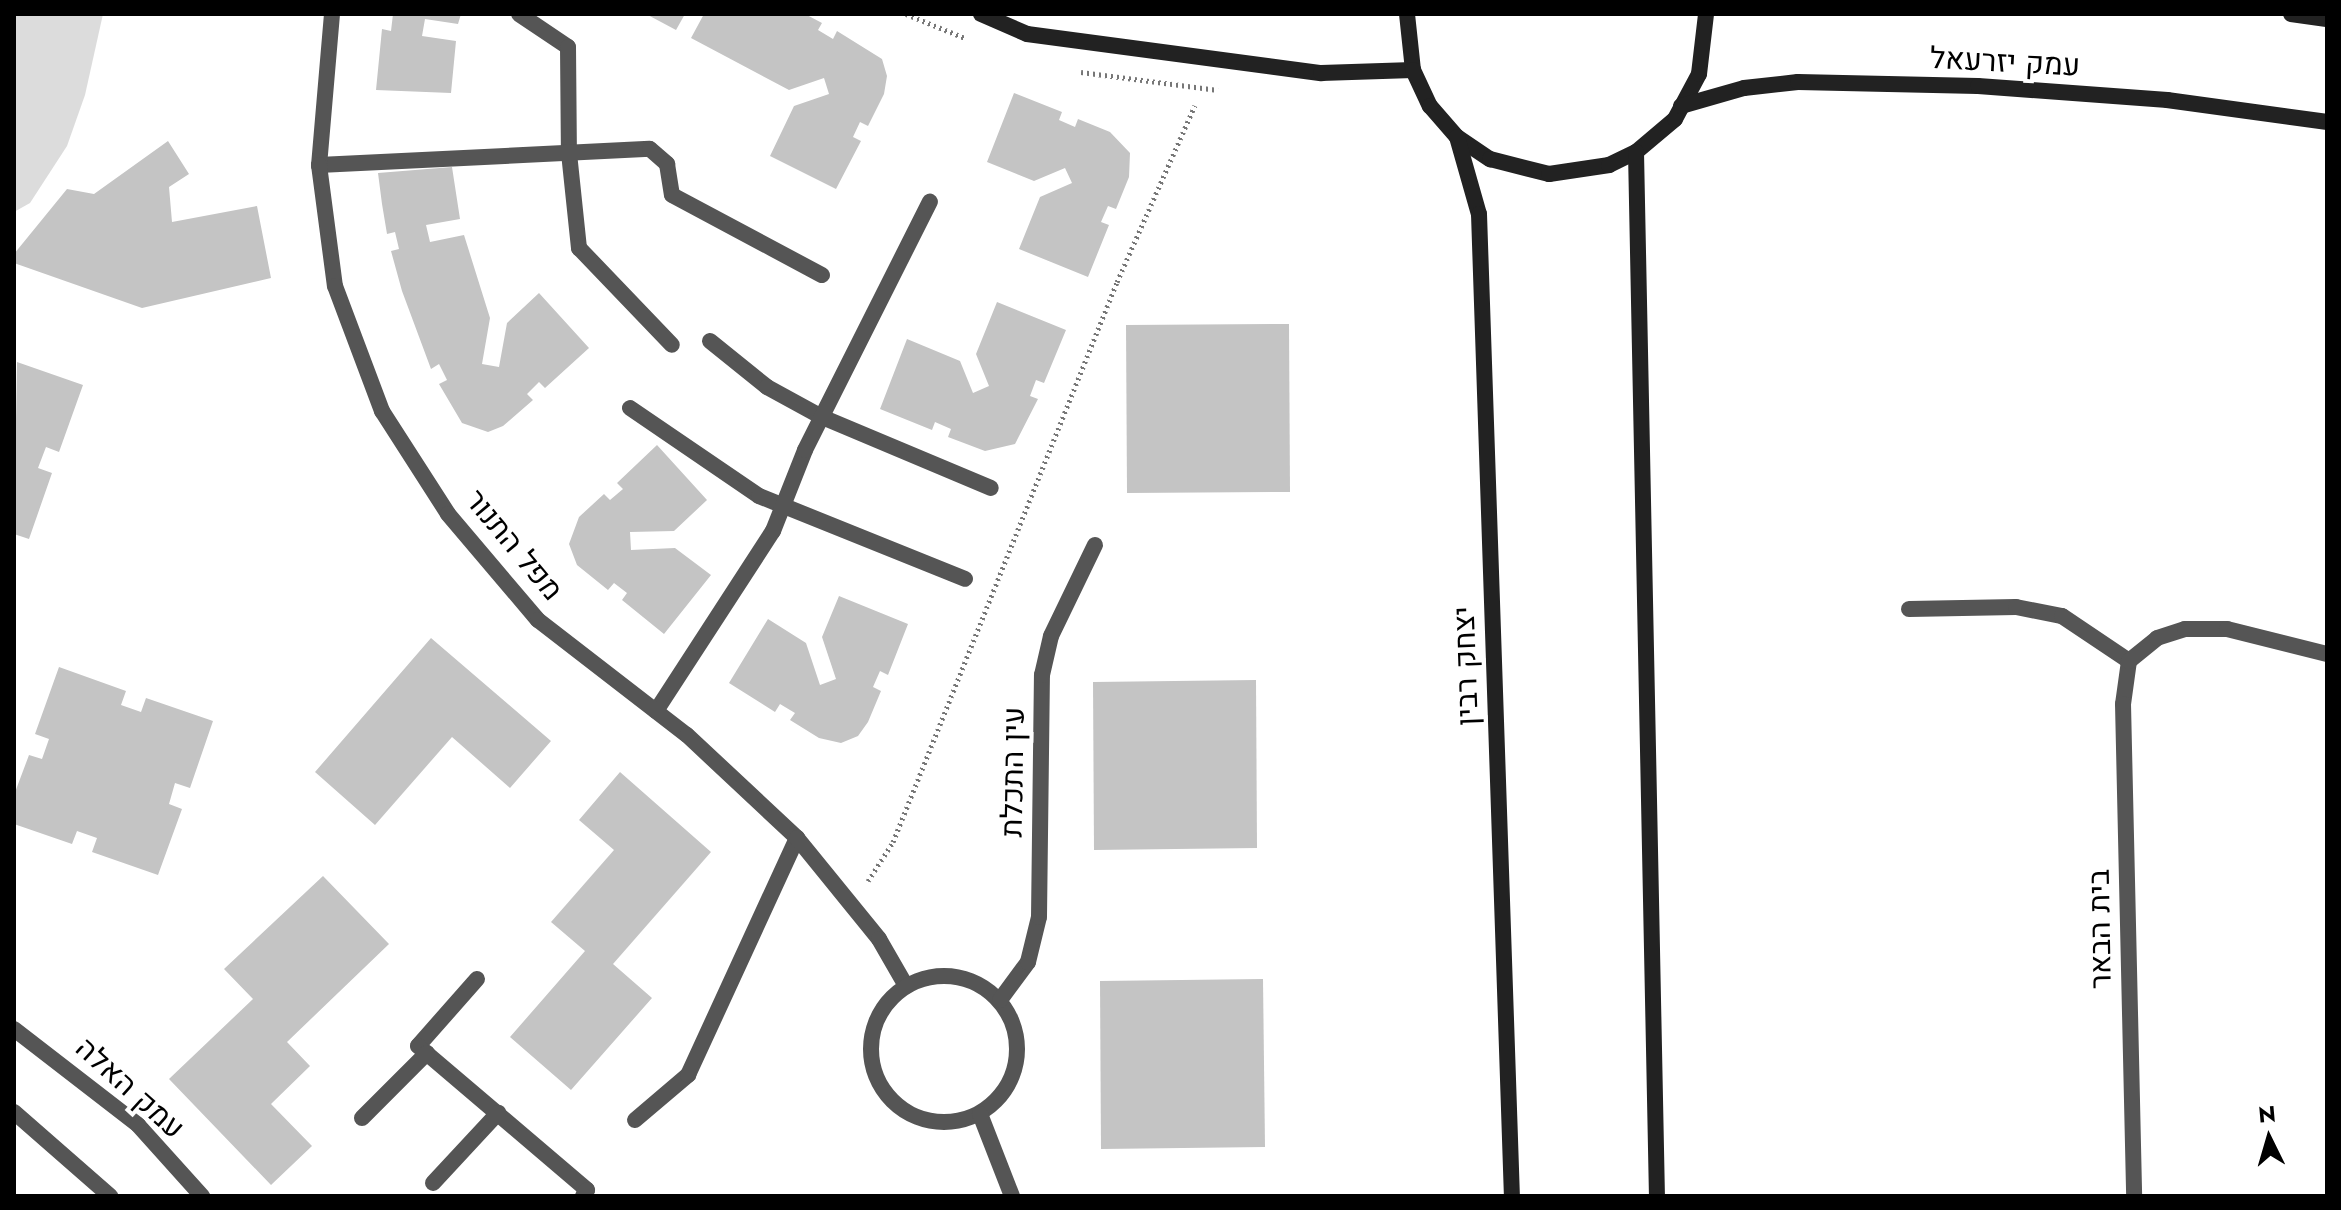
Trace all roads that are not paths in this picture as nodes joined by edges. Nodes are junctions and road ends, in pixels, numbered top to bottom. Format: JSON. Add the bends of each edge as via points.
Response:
{"nodes":[{"id":1,"x":332,"y":14,"type":"edge"},
{"id":2,"x":519,"y":14,"type":"edge"},
{"id":3,"x":981,"y":14,"type":"edge"},
{"id":4,"x":1407,"y":14,"type":"edge"},
{"id":5,"x":1706,"y":14,"type":"edge"},
{"id":6,"x":2291,"y":14,"type":"edge"},
{"id":7,"x":2327,"y":19,"type":"edge"},
{"id":8,"x":1413,"y":70,"type":"junction"},
{"id":9,"x":1681,"y":106,"type":"junction"},
{"id":10,"x":2327,"y":122,"type":"edge"},
{"id":11,"x":1457,"y":137,"type":"junction"},
{"id":12,"x":1636,"y":152,"type":"junction"},
{"id":13,"x":569,"y":153,"type":"junction"},
{"id":14,"x":319,"y":165,"type":"junction"},
{"id":15,"x":930,"y":202,"type":"dead end"},
{"id":16,"x":822,"y":275,"type":"dead end"},
{"id":17,"x":710,"y":341,"type":"dead end"},
{"id":18,"x":672,"y":345,"type":"dead end"},
{"id":19,"x":630,"y":408,"type":"dead end"},
{"id":20,"x":822,"y":417,"type":"junction"},
{"id":21,"x":991,"y":488,"type":"dead end"},
{"id":22,"x":782,"y":508,"type":"junction"},
{"id":23,"x":1095,"y":545,"type":"dead end"},
{"id":24,"x":965,"y":579,"type":"dead end"},
{"id":25,"x":1909,"y":609,"type":"dead end"},
{"id":26,"x":2327,"y":654,"type":"edge"},
{"id":27,"x":2129,"y":661,"type":"junction"},
{"id":28,"x":656,"y":711,"type":"junction"},
{"id":29,"x":797,"y":838,"type":"junction"},
{"id":30,"x":477,"y":979,"type":"dead end"},
{"id":31,"x":906,"y":986,"type":"junction"},
{"id":32,"x":1000,"y":1000,"type":"junction"},
{"id":33,"x":14,"y":1029,"type":"edge"},
{"id":34,"x":427,"y":1053,"type":"junction"},
{"id":35,"x":14,"y":1112,"type":"edge"},
{"id":36,"x":498,"y":1113,"type":"junction"},
{"id":37,"x":980,"y":1114,"type":"junction"},
{"id":38,"x":362,"y":1118,"type":"dead end"},
{"id":39,"x":635,"y":1120,"type":"dead end"},
{"id":40,"x":433,"y":1183,"type":"dead end"},
{"id":41,"x":110,"y":1196,"type":"edge"},
{"id":42,"x":202,"y":1196,"type":"edge"},
{"id":43,"x":583,"y":1196,"type":"edge"},
{"id":44,"x":1012,"y":1196,"type":"edge"},
{"id":45,"x":1512,"y":1196,"type":"edge"},
{"id":46,"x":1657,"y":1196,"type":"edge"},
{"id":47,"x":2134,"y":1196,"type":"edge"}],
"edges":[{"from":1,"to":14,"type":"street","name":"מפל התנור"},
{"from":2,"to":13,"type":"street","via":[[568,47]]},
{"from":3,"to":8,"type":"main road","via":[[1027,34],[1321,73]]},
{"from":4,"to":8,"type":"main road"},
{"from":5,"to":9,"type":"main road","via":[[1699,74]]},
{"from":6,"to":7,"type":"main road"},
{"from":8,"to":11,"type":"main road","via":[[1430,106]]},
{"from":9,"to":10,"type":"main road","name":"עמק יזרעאל","via":[[1758,87],[1858,83],[2167,100]]},
{"from":9,"to":12,"type":"main road","via":[[1675,119]]},
{"from":11,"to":12,"type":"main road","via":[[1490,159],[1549,174],[1579,173]]},
{"from":11,"to":45,"type":"main road","name":"יצחק רבין","via":[[1479,214]]},
{"from":12,"to":46,"type":"main road"},
{"from":13,"to":14,"type":"street"},
{"from":13,"to":16,"type":"street","via":[[650,149],[667,164],[672,195]]},
{"from":13,"to":18,"type":"street","via":[[579,248]]},
{"from":14,"to":28,"type":"street","name":"מפל התנור","via":[[335,286],[382,411],[448,514],[538,620]]},
{"from":15,"to":20,"type":"street"},
{"from":17,"to":20,"type":"street","via":[[767,387]]},
{"from":19,"to":22,"type":"street"},
{"from":20,"to":21,"type":"street"},
{"from":20,"to":22,"type":"street"},
{"from":22,"to":24,"type":"street","via":[[813,515]]},
{"from":22,"to":28,"type":"street","via":[[773,531]]},
{"from":23,"to":32,"type":"street","name":"עין התכלת","via":[[1051,636],[1042,675],[1039,917],[1028,962]]},
{"from":25,"to":27,"type":"street","via":[[2016,607],[2062,616]]},
{"from":26,"to":27,"type":"street","via":[[2227,629],[2185,629],[2157,638]]},
{"from":27,"to":47,"type":"street","name":"בית הבאר","via":[[2123,704]]},
{"from":28,"to":29,"type":"street","name":"מפל התנור"},
{"from":29,"to":31,"type":"street","name":"מפל התנור"},
{"from":29,"to":39,"type":"street","via":[[688,1075]]},
{"from":30,"to":34,"type":"street","via":[[418,1046]]},
{"from":31,"to":32,"type":"street","via":[[925,978],[955,977],[984,987]]},
{"from":31,"to":37,"type":"street","via":[[876,1019],[871,1053],[880,1086],[913,1116],[958,1121]]},
{"from":32,"to":37,"type":"street","via":[[1018,1040],[1017,1061],[1010,1082]]},
{"from":33,"to":42,"type":"street","name":"עמק האלה","via":[[138,1125]]},
{"from":34,"to":36,"type":"street"},
{"from":34,"to":38,"type":"street"},
{"from":35,"to":41,"type":"street"},
{"from":36,"to":40,"type":"street"},
{"from":36,"to":43,"type":"street","via":[[587,1190]]},
{"from":37,"to":44,"type":"street"}]}
